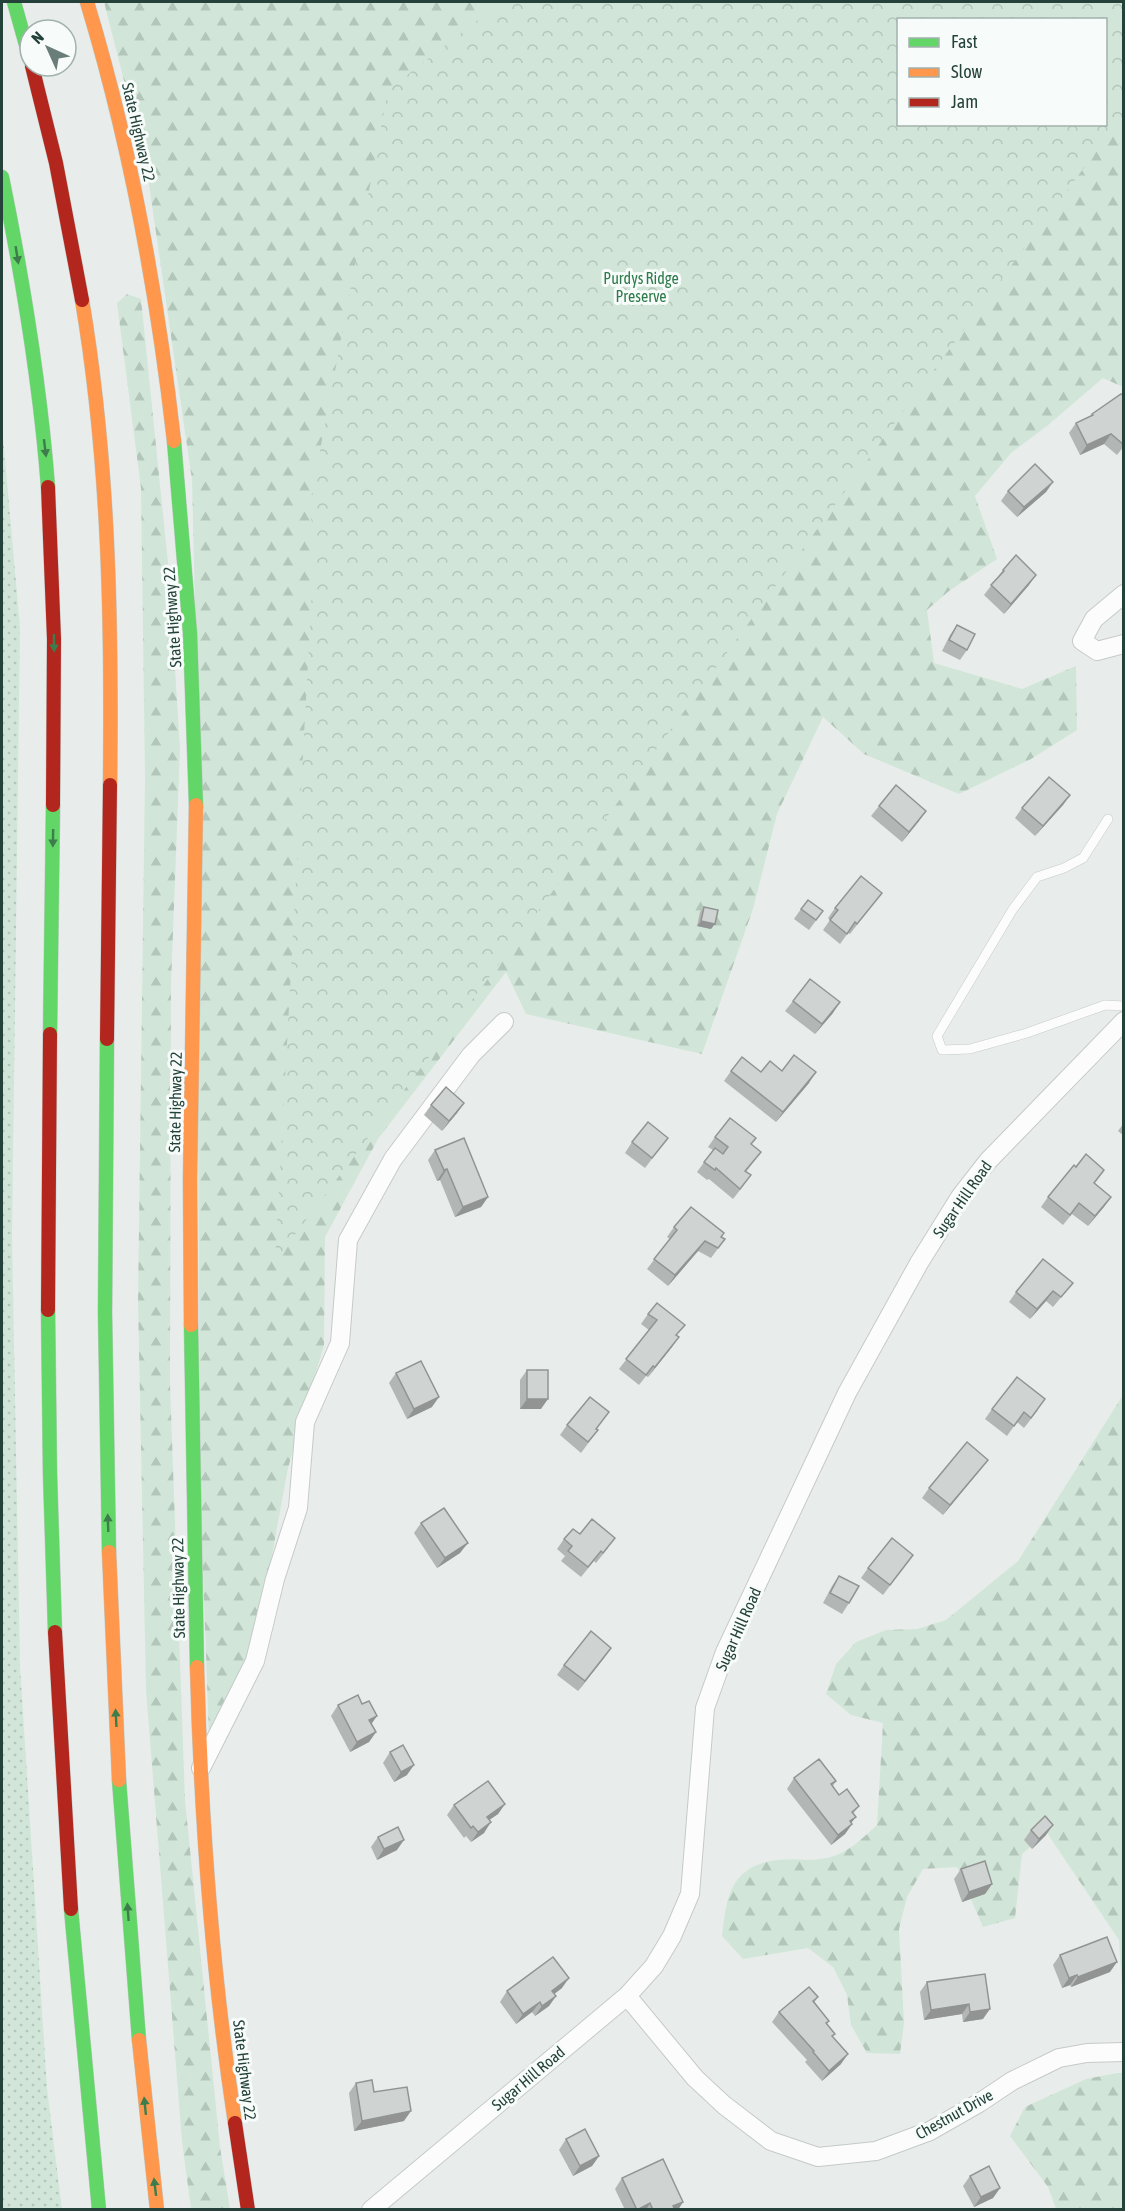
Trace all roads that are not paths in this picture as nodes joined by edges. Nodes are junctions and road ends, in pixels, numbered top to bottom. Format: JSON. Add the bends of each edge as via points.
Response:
{"nodes":[{"id":1,"x":14,"y":2,"type":"edge"},
{"id":2,"x":87,"y":2,"type":"edge"},
{"id":3,"x":18,"y":18,"type":"edge"},
{"id":4,"x":35,"y":78,"type":"edge"},
{"id":5,"x":2,"y":177,"type":"edge"},
{"id":6,"x":1124,"y":594,"type":"edge"},
{"id":7,"x":1124,"y":644,"type":"edge"},
{"id":8,"x":1108,"y":819,"type":"dead end"},
{"id":9,"x":1124,"y":1006,"type":"edge"},
{"id":10,"x":1124,"y":1021,"type":"edge"},
{"id":11,"x":504,"y":1022,"type":"dead end"},
{"id":12,"x":201,"y":1768,"type":"junction"},
{"id":13,"x":627,"y":1996,"type":"junction"},
{"id":14,"x":1124,"y":2052,"type":"edge"},
{"id":15,"x":99,"y":2210,"type":"edge"},
{"id":16,"x":157,"y":2210,"type":"edge"},
{"id":17,"x":248,"y":2210,"type":"edge"},
{"id":18,"x":371,"y":2210,"type":"edge"}],
"edges":[{"from":1,"to":3,"type":"main road"},
{"from":2,"to":12,"type":"main road","name":"State Highway 22","via":[[134,182],[161,335],[176,448],[192,651],[196,873],[190,1342]]},
{"from":16,"to":4,"type":"main road","one_way":true,"via":[[144,2102],[119,1796],[107,1491],[109,572],[102,456],[88,343],[70,229]]},
{"from":5,"to":15,"type":"main road","one_way":true,"via":[[33,351],[46,462],[53,574],[47,1326],[50,1494],[63,1811]]},
{"from":6,"to":7,"type":"street","via":[[1094,619],[1082,641],[1097,651]]},
{"from":8,"to":9,"type":"lane","via":[[1083,858],[1037,877],[1013,909],[937,1036],[942,1050],[970,1049],[1105,1005]]},
{"from":10,"to":13,"type":"street","name":"Sugar Hill Road","via":[[988,1161],[960,1197],[847,1393],[725,1652],[705,1708],[690,1893],[654,1966]]},
{"from":11,"to":12,"type":"street","via":[[471,1055],[393,1159],[348,1240],[340,1342],[306,1422],[298,1508],[255,1661]]},
{"from":12,"to":17,"type":"main road","name":"State Highway 22","via":[[218,1982]]},
{"from":13,"to":14,"type":"street","name":"Chestnut Drive","via":[[695,2078],[724,2105],[771,2141],[818,2157],[876,2151],[930,2131],[1012,2080],[1059,2058]]},
{"from":13,"to":18,"type":"street","name":"Sugar Hill Road"}]}
